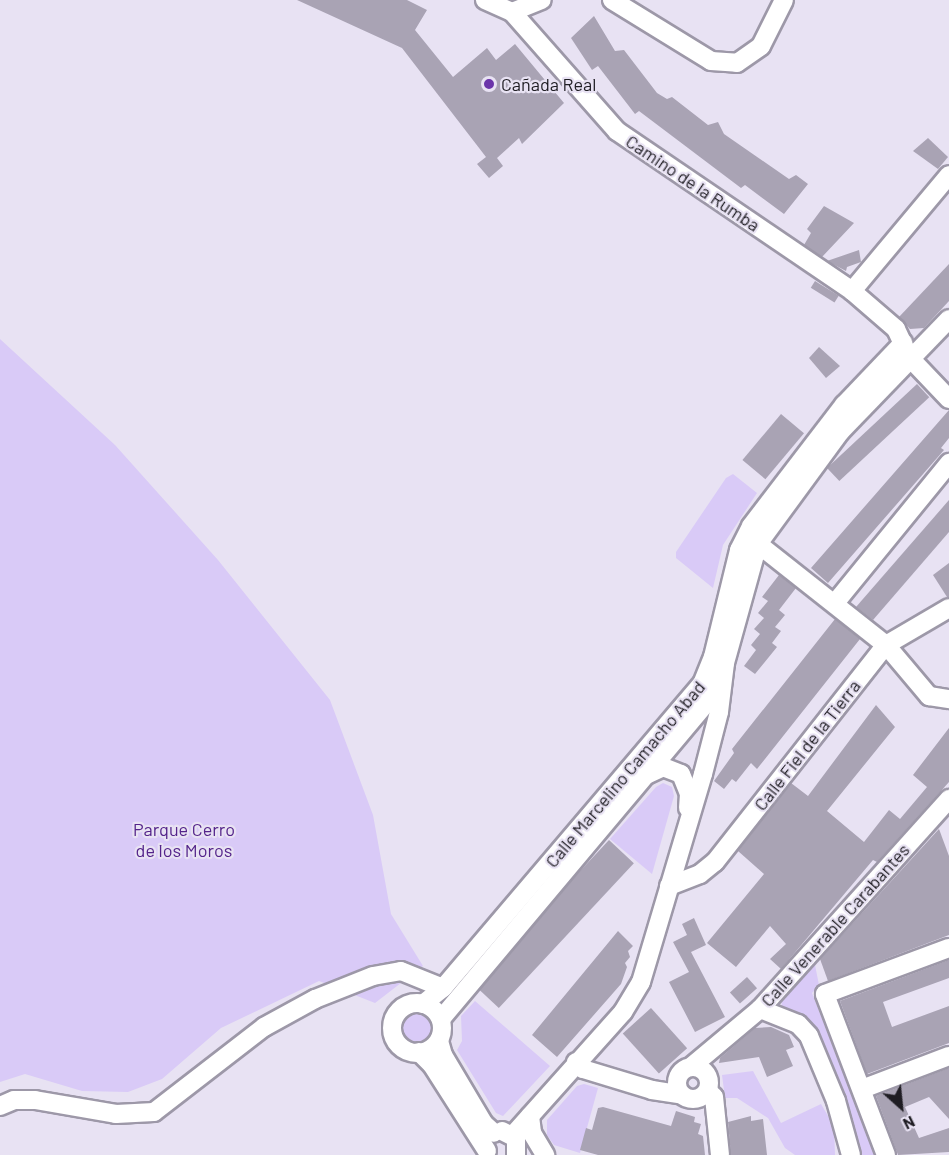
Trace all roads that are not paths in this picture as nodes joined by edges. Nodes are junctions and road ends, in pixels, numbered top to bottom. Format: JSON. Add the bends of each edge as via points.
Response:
{"nodes":[{"id":1,"x":484,"y":0,"type":"edge"},
{"id":2,"x":542,"y":0,"type":"edge"},
{"id":3,"x":612,"y":0,"type":"edge"},
{"id":4,"x":784,"y":0,"type":"edge"},
{"id":5,"x":512,"y":12,"type":"junction"},
{"id":6,"x":949,"y":176,"type":"edge"},
{"id":7,"x":852,"y":291,"type":"junction"},
{"id":8,"x":949,"y":319,"type":"edge"},
{"id":9,"x":906,"y":350,"type":"junction"},
{"id":10,"x":949,"y":399,"type":"edge"},
{"id":11,"x":949,"y":463,"type":"edge"},
{"id":12,"x":758,"y":544,"type":"junction"},
{"id":13,"x":835,"y":603,"type":"junction"},
{"id":14,"x":949,"y":608,"type":"edge"},
{"id":15,"x":886,"y":645,"type":"junction"},
{"id":16,"x":725,"y":663,"type":"junction"},
{"id":17,"x":948,"y":699,"type":"edge"},
{"id":18,"x":637,"y":782,"type":"junction"},
{"id":19,"x":949,"y":799,"type":"edge"},
{"id":20,"x":686,"y":827,"type":"junction"},
{"id":21,"x":669,"y":886,"type":"junction"},
{"id":22,"x":949,"y":948,"type":"edge"},
{"id":23,"x":443,"y":988,"type":"junction"},
{"id":24,"x":423,"y":1004,"type":"junction"},
{"id":25,"x":760,"y":1009,"type":"junction"},
{"id":26,"x":441,"y":1019,"type":"junction"},
{"id":27,"x":439,"y":1041,"type":"junction"},
{"id":28,"x":419,"y":1052,"type":"junction"},
{"id":29,"x":949,"y":1056,"type":"edge"},
{"id":30,"x":576,"y":1062,"type":"junction"},
{"id":31,"x":694,"y":1084,"type":"junction"},
{"id":32,"x":862,"y":1089,"type":"junction"},
{"id":33,"x":0,"y":1106,"type":"edge"},
{"id":34,"x":530,"y":1116,"type":"junction"},
{"id":35,"x":494,"y":1133,"type":"junction"},
{"id":36,"x":516,"y":1145,"type":"edge"},
{"id":37,"x":849,"y":1151,"type":"edge"},
{"id":38,"x":488,"y":1153,"type":"edge"},
{"id":39,"x":545,"y":1155,"type":"edge"},
{"id":40,"x":720,"y":1155,"type":"edge"},
{"id":41,"x":886,"y":1155,"type":"edge"}],
"edges":[{"from":1,"to":5,"type":"street","name":"Camino de la Rumba"},
{"from":2,"to":5,"type":"street"},
{"from":3,"to":4,"type":"street","via":[[711,61],[737,63],[761,46]]},
{"from":5,"to":7,"type":"street","name":"Camino de la Rumba","via":[[617,131]]},
{"from":6,"to":7,"type":"street"},
{"from":7,"to":9,"type":"street","name":"Camino de la Rumba","via":[[896,329]]},
{"from":8,"to":9,"type":"street"},
{"from":9,"to":10,"type":"street","name":"Camino de la Rumba"},
{"from":9,"to":12,"type":"street"},
{"from":9,"to":23,"type":"street","name":"Calle Marcelino Camacho Abad","via":[[844,405],[751,526],[739,550],[713,657],[702,684]]},
{"from":11,"to":13,"type":"street"},
{"from":12,"to":13,"type":"street"},
{"from":12,"to":16,"type":"street"},
{"from":13,"to":15,"type":"street"},
{"from":14,"to":15,"type":"street","name":"Calle Fiel de la Tierra"},
{"from":15,"to":17,"type":"street","via":[[929,696]]},
{"from":15,"to":21,"type":"street","name":"Calle Fiel de la Tierra","via":[[715,862],[700,874]]},
{"from":16,"to":18,"type":"street","name":"Calle Marcelino Camacho Abad","via":[[707,702]]},
{"from":16,"to":20,"type":"street","via":[[719,712]]},
{"from":18,"to":20,"type":"street","via":[[663,767],[681,774],[689,794]]},
{"from":18,"to":26,"type":"street","name":"Calle Marcelino Camacho Abad"},
{"from":19,"to":25,"type":"street","name":"Calle Venerable Carabantes"},
{"from":20,"to":21,"type":"street"},
{"from":21,"to":30,"type":"street","via":[[637,991]]},
{"from":22,"to":32,"type":"street","via":[[825,994]]},
{"from":23,"to":24,"type":"street","name":"Calle Marcelino Camacho Abad"},
{"from":23,"to":33,"type":"street","via":[[401,971],[373,976],[315,999],[264,1027],[154,1112],[116,1114],[35,1100],[14,1100]]},
{"from":24,"to":26,"type":"street"},
{"from":24,"to":28,"type":"street","via":[[407,1005],[393,1026],[397,1042]]},
{"from":25,"to":31,"type":"street","name":"Calle Venerable Carabantes","via":[[717,1045]]},
{"from":25,"to":37,"type":"street","via":[[798,1024],[808,1036]]},
{"from":26,"to":27,"type":"street"},
{"from":27,"to":28,"type":"street"},
{"from":27,"to":35,"type":"street","via":[[443,1055],[484,1124]]},
{"from":28,"to":38,"type":"street","via":[[432,1065]]},
{"from":29,"to":32,"type":"street"},
{"from":30,"to":31,"type":"street","via":[[583,1069],[652,1090]]},
{"from":30,"to":34,"type":"street"},
{"from":31,"to":40,"type":"street","via":[[716,1128]]},
{"from":32,"to":41,"type":"street"},
{"from":34,"to":36,"type":"street"},
{"from":34,"to":39,"type":"street","via":[[532,1133]]},
{"from":35,"to":36,"type":"street","via":[[504,1131]]},
{"from":35,"to":38,"type":"street","via":[[487,1141]]},
{"from":36,"to":39,"type":"street"}]}
